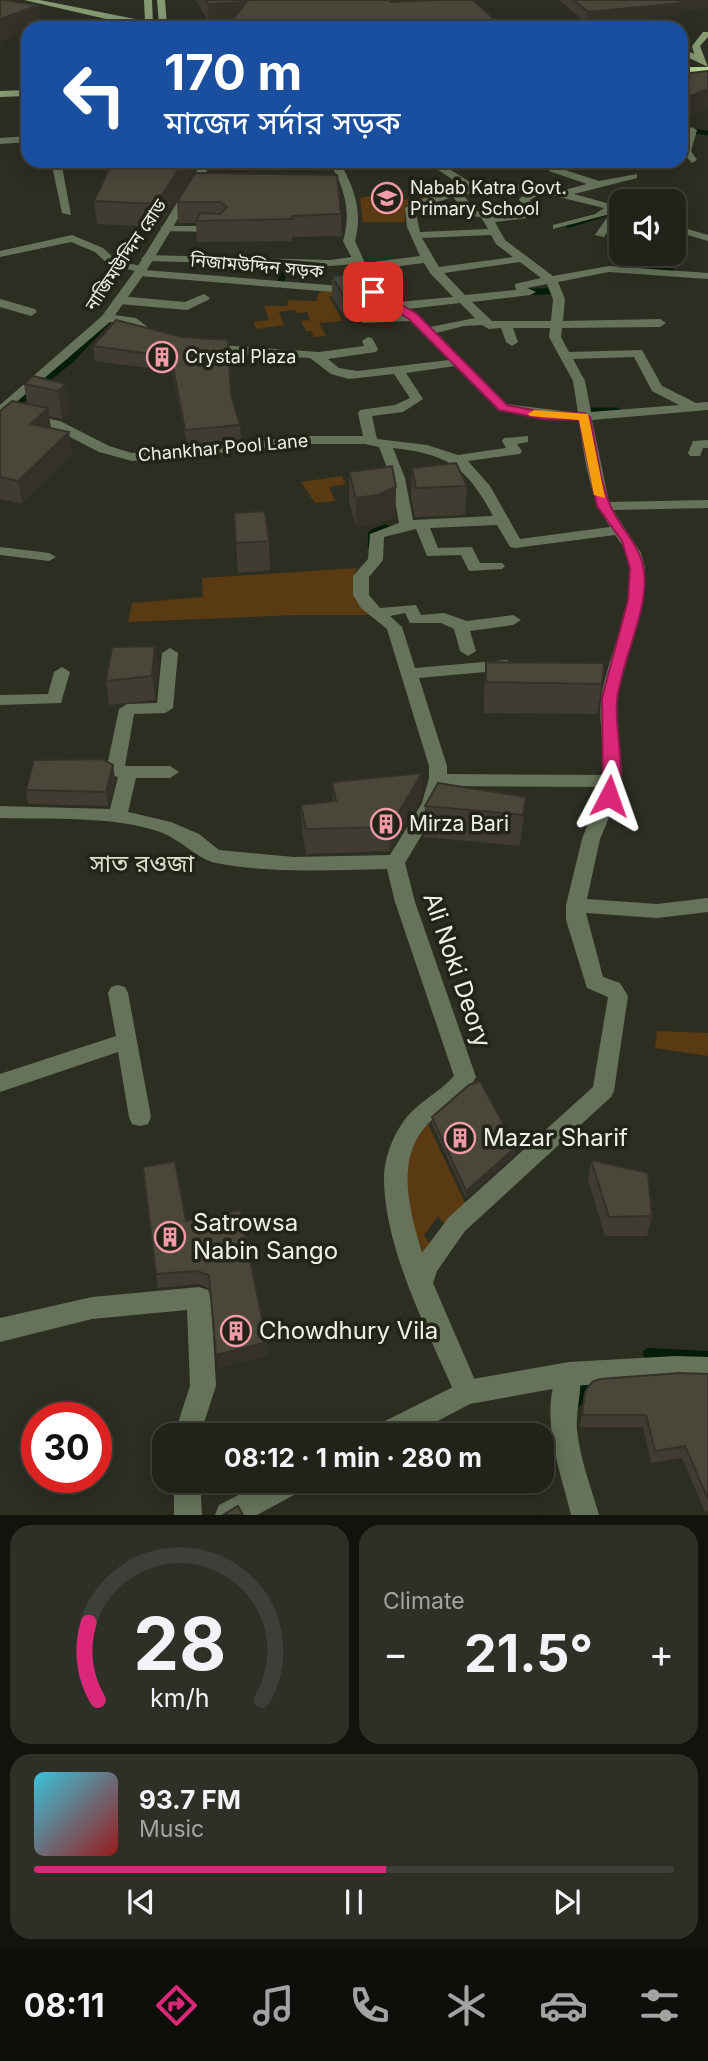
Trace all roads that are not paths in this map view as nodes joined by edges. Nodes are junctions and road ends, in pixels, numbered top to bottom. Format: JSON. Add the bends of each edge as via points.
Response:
{"nodes":[{"id":1,"x":17,"y":0,"type":"edge"},
{"id":2,"x":29,"y":0,"type":"edge"},
{"id":3,"x":148,"y":0,"type":"edge"},
{"id":4,"x":161,"y":0,"type":"edge"},
{"id":5,"x":106,"y":21,"type":"edge"},
{"id":6,"x":122,"y":21,"type":"edge"},
{"id":7,"x":148,"y":21,"type":"edge"},
{"id":8,"x":163,"y":21,"type":"edge"},
{"id":9,"x":707,"y":34,"type":"edge"},
{"id":10,"x":688,"y":36,"type":"edge"},
{"id":11,"x":688,"y":55,"type":"edge"},
{"id":12,"x":706,"y":65,"type":"edge"},
{"id":13,"x":688,"y":67,"type":"edge"},
{"id":14,"x":21,"y":86,"type":"edge"},
{"id":15,"x":0,"y":87,"type":"edge"},
{"id":16,"x":21,"y":93,"type":"edge"},
{"id":17,"x":0,"y":94,"type":"edge"},
{"id":18,"x":688,"y":130,"type":"edge"},
{"id":19,"x":21,"y":140,"type":"edge"},
{"id":20,"x":0,"y":141,"type":"edge"},
{"id":21,"x":688,"y":146,"type":"edge"},
{"id":22,"x":688,"y":153,"type":"edge"},
{"id":23,"x":692,"y":160,"type":"dead end"},
{"id":24,"x":58,"y":168,"type":"edge"},
{"id":25,"x":205,"y":168,"type":"edge"},
{"id":26,"x":338,"y":168,"type":"edge"},
{"id":27,"x":441,"y":168,"type":"edge"},
{"id":28,"x":553,"y":169,"type":"dead end"},
{"id":29,"x":633,"y":176,"type":"dead end"},
{"id":30,"x":536,"y":177,"type":"dead end"},
{"id":31,"x":597,"y":184,"type":"junction"},
{"id":32,"x":472,"y":188,"type":"junction"},
{"id":33,"x":527,"y":192,"type":"junction"},
{"id":34,"x":455,"y":193,"type":"junction"},
{"id":35,"x":564,"y":193,"type":"junction"},
{"id":36,"x":511,"y":194,"type":"dead end"},
{"id":37,"x":609,"y":208,"type":"edge"},
{"id":38,"x":609,"y":213,"type":"edge"},
{"id":39,"x":67,"y":214,"type":"dead end"},
{"id":40,"x":488,"y":220,"type":"junction"},
{"id":41,"x":609,"y":222,"type":"edge"},
{"id":42,"x":557,"y":227,"type":"dead end"},
{"id":43,"x":165,"y":229,"type":"junction"},
{"id":44,"x":221,"y":229,"type":"edge"},
{"id":45,"x":494,"y":232,"type":"junction"},
{"id":46,"x":686,"y":232,"type":"edge"},
{"id":47,"x":600,"y":235,"type":"dead end"},
{"id":48,"x":416,"y":236,"type":"junction"},
{"id":49,"x":703,"y":237,"type":"edge"},
{"id":50,"x":0,"y":254,"type":"edge"},
{"id":51,"x":147,"y":258,"type":"junction"},
{"id":52,"x":427,"y":259,"type":"junction"},
{"id":53,"x":520,"y":259,"type":"junction"},
{"id":54,"x":359,"y":263,"type":"junction"},
{"id":55,"x":268,"y":268,"type":"dead end"},
{"id":56,"x":286,"y":270,"type":"dead end"},
{"id":57,"x":140,"y":271,"type":"junction"},
{"id":58,"x":434,"y":271,"type":"junction"},
{"id":59,"x":708,"y":276,"type":"edge"},
{"id":60,"x":260,"y":284,"type":"junction"},
{"id":61,"x":280,"y":286,"type":"junction"},
{"id":62,"x":554,"y":286,"type":"junction"},
{"id":63,"x":373,"y":292,"type":"junction"},
{"id":64,"x":460,"y":297,"type":"junction"},
{"id":65,"x":119,"y":300,"type":"junction"},
{"id":66,"x":0,"y":303,"type":"edge"},
{"id":67,"x":160,"y":304,"type":"dead end"},
{"id":68,"x":398,"y":306,"type":"junction"},
{"id":69,"x":31,"y":312,"type":"dead end"},
{"id":70,"x":413,"y":317,"type":"junction"},
{"id":71,"x":107,"y":318,"type":"junction"},
{"id":72,"x":367,"y":320,"type":"edge"},
{"id":73,"x":485,"y":321,"type":"junction"},
{"id":74,"x":660,"y":323,"type":"dead end"},
{"id":75,"x":505,"y":324,"type":"junction"},
{"id":76,"x":556,"y":325,"type":"junction"},
{"id":77,"x":428,"y":331,"type":"junction"},
{"id":78,"x":165,"y":341,"type":"edge"},
{"id":79,"x":368,"y":341,"type":"dead end"},
{"id":80,"x":512,"y":342,"type":"dead end"},
{"id":81,"x":191,"y":346,"type":"edge"},
{"id":82,"x":319,"y":356,"type":"junction"},
{"id":83,"x":564,"y":356,"type":"junction"},
{"id":84,"x":458,"y":362,"type":"junction"},
{"id":85,"x":398,"y":370,"type":"junction"},
{"id":86,"x":702,"y":407,"type":"edge"},
{"id":87,"x":0,"y":412,"type":"edge"},
{"id":88,"x":584,"y":417,"type":"junction"},
{"id":89,"x":523,"y":439,"type":"dead end"},
{"id":90,"x":377,"y":442,"type":"junction"},
{"id":91,"x":708,"y":444,"type":"edge"},
{"id":92,"x":695,"y":453,"type":"dead end"},
{"id":93,"x":456,"y":459,"type":"junction"},
{"id":94,"x":708,"y":504,"type":"edge"},
{"id":95,"x":603,"y":506,"type":"junction"},
{"id":96,"x":501,"y":520,"type":"junction"},
{"id":97,"x":414,"y":524,"type":"junction"},
{"id":98,"x":621,"y":530,"type":"junction"},
{"id":99,"x":0,"y":551,"type":"edge"},
{"id":100,"x":50,"y":557,"type":"dead end"},
{"id":101,"x":497,"y":566,"type":"dead end"},
{"id":102,"x":377,"y":613,"type":"junction"},
{"id":103,"x":513,"y":620,"type":"dead end"},
{"id":104,"x":461,"y":626,"type":"junction"},
{"id":105,"x":468,"y":651,"type":"dead end"},
{"id":106,"x":170,"y":653,"type":"dead end"},
{"id":107,"x":519,"y":664,"type":"edge"},
{"id":108,"x":595,"y":668,"type":"edge"},
{"id":109,"x":62,"y":672,"type":"dead end"},
{"id":110,"x":616,"y":672,"type":"junction"},
{"id":111,"x":410,"y":674,"type":"junction"},
{"id":112,"x":0,"y":700,"type":"edge"},
{"id":113,"x":128,"y":772,"type":"junction"},
{"id":114,"x":170,"y":772,"type":"dead end"},
{"id":115,"x":440,"y":780,"type":"junction"},
{"id":116,"x":611,"y":780,"type":"junction"},
{"id":117,"x":0,"y":812,"type":"edge"},
{"id":118,"x":118,"y":816,"type":"junction"},
{"id":119,"x":401,"y":853,"type":"junction"},
{"id":120,"x":576,"y":905,"type":"junction"},
{"id":121,"x":708,"y":905,"type":"edge"},
{"id":122,"x":118,"y":993,"type":"dead end"},
{"id":123,"x":127,"y":1041,"type":"junction"},
{"id":124,"x":0,"y":1083,"type":"edge"},
{"id":125,"x":139,"y":1117,"type":"dead end"},
{"id":126,"x":422,"y":1281,"type":"junction"},
{"id":127,"x":0,"y":1330,"type":"edge"},
{"id":128,"x":708,"y":1369,"type":"edge"},
{"id":129,"x":569,"y":1374,"type":"junction"},
{"id":130,"x":467,"y":1392,"type":"junction"},
{"id":131,"x":191,"y":1423,"type":"edge"},
{"id":132,"x":407,"y":1423,"type":"edge"},
{"id":133,"x":187,"y":1493,"type":"edge"},
{"id":134,"x":271,"y":1493,"type":"edge"},
{"id":135,"x":188,"y":1515,"type":"edge"},
{"id":136,"x":229,"y":1515,"type":"edge"},
{"id":137,"x":585,"y":1515,"type":"edge"}],
"edges":[{"from":1,"to":5,"type":"main road"},
{"from":2,"to":6,"type":"main road"},
{"from":3,"to":7,"type":"main road"},
{"from":4,"to":8,"type":"main road"},
{"from":9,"to":10,"type":"main road"},
{"from":9,"to":12,"type":"main road","via":[[695,46]]},
{"from":11,"to":12,"type":"main road"},
{"from":12,"to":13,"type":"highway"},
{"from":14,"to":15,"type":"main road"},
{"from":16,"to":17,"type":"main road"},
{"from":18,"to":21,"type":"street","via":[[696,131]]},
{"from":19,"to":20,"type":"street"},
{"from":22,"to":23,"type":"street"},
{"from":24,"to":39,"type":"street"},
{"from":25,"to":43,"type":"street","name":"নাজিমউদ্দিন রোড"},
{"from":26,"to":54,"type":"street","via":[[347,183],[354,223],[349,241]]},
{"from":27,"to":32,"type":"street"},
{"from":28,"to":31,"type":"street"},
{"from":29,"to":31,"type":"street"},
{"from":30,"to":33,"type":"street","via":[[540,182]]},
{"from":31,"to":35,"type":"street"},
{"from":32,"to":33,"type":"street"},
{"from":32,"to":34,"type":"street"},
{"from":33,"to":35,"type":"street"},
{"from":33,"to":36,"type":"street"},
{"from":33,"to":40,"type":"street","via":[[524,199],[533,215]]},
{"from":34,"to":40,"type":"street","via":[[474,214],[485,213]]},
{"from":34,"to":48,"type":"street","via":[[443,202],[410,208]]},
{"from":35,"to":37,"type":"street"},
{"from":38,"to":42,"type":"street"},
{"from":40,"to":45,"type":"street"},
{"from":41,"to":47,"type":"street"},
{"from":43,"to":44,"type":"street"},
{"from":43,"to":51,"type":"street","name":"নাজিমউদ্দিন রোড"},
{"from":45,"to":48,"type":"street"},
{"from":45,"to":53,"type":"street"},
{"from":46,"to":49,"type":"street"},
{"from":48,"to":52,"type":"street"},
{"from":50,"to":57,"type":"street","name":"নিজামউদ্দিন সড়ক","via":[[72,238],[99,250],[112,262]]},
{"from":51,"to":54,"type":"street"},
{"from":51,"to":57,"type":"street","name":"নাজিমউদ্দিন রোড"},
{"from":52,"to":54,"type":"street"},
{"from":52,"to":58,"type":"street"},
{"from":53,"to":58,"type":"street"},
{"from":53,"to":62,"type":"street"},
{"from":54,"to":63,"type":"street"},
{"from":55,"to":60,"type":"street"},
{"from":56,"to":61,"type":"street"},
{"from":57,"to":60,"type":"street","name":"নিজামউদ্দিন সড়ক"},
{"from":57,"to":65,"type":"street","name":"নাজিমউদ্দিন রোড"},
{"from":58,"to":64,"type":"street"},
{"from":59,"to":62,"type":"street","via":[[629,268],[591,271]]},
{"from":60,"to":61,"type":"street","name":"নিজামউদ্দিন সড়ক"},
{"from":61,"to":63,"type":"street","name":"নিজামউদ্দিন সড়ক"},
{"from":62,"to":64,"type":"street"},
{"from":62,"to":76,"type":"street","via":[[559,299]]},
{"from":63,"to":68,"type":"street"},
{"from":64,"to":68,"type":"street"},
{"from":64,"to":73,"type":"street"},
{"from":65,"to":67,"type":"street"},
{"from":65,"to":71,"type":"street","name":"নাজিমউদ্দিন রোড"},
{"from":66,"to":69,"type":"street"},
{"from":68,"to":70,"type":"street"},
{"from":70,"to":72,"type":"street"},
{"from":70,"to":77,"type":"street"},
{"from":71,"to":78,"type":"street","via":[[132,321]]},
{"from":71,"to":87,"type":"street","name":"নাজিমউদ্দিন রোড"},
{"from":73,"to":75,"type":"street"},
{"from":73,"to":77,"type":"street"},
{"from":74,"to":76,"type":"street"},
{"from":75,"to":76,"type":"street"},
{"from":75,"to":80,"type":"street"},
{"from":76,"to":83,"type":"street","via":[[555,337]]},
{"from":77,"to":84,"type":"street"},
{"from":79,"to":82,"type":"street","via":[[372,349]]},
{"from":81,"to":82,"type":"street"},
{"from":82,"to":85,"type":"street","via":[[332,369],[346,374]]},
{"from":83,"to":86,"type":"street","via":[[638,353],[657,388],[676,400]]},
{"from":83,"to":88,"type":"street","via":[[579,381]]},
{"from":84,"to":85,"type":"street"},
{"from":84,"to":88,"type":"street","via":[[503,407]]},
{"from":85,"to":90,"type":"street","via":[[416,402],[398,410],[365,413]]},
{"from":86,"to":88,"type":"street"},
{"from":87,"to":90,"type":"street","name":"Chankhar Pool Lane","via":[[55,424],[113,453],[132,457],[310,440]]},
{"from":88,"to":95,"type":"street"},
{"from":89,"to":93,"type":"street","name":"Chankhar Pool Lane","via":[[509,441],[515,451]]},
{"from":90,"to":93,"type":"street","name":"Chankhar Pool Lane"},
{"from":90,"to":97,"type":"street","via":[[398,478]]},
{"from":91,"to":92,"type":"street","via":[[698,444]]},
{"from":93,"to":96,"type":"street","via":[[480,485]]},
{"from":94,"to":95,"type":"street"},
{"from":95,"to":98,"type":"street"},
{"from":96,"to":97,"type":"street"},
{"from":96,"to":98,"type":"street","via":[[515,544]]},
{"from":97,"to":101,"type":"street","via":[[432,553],[467,550],[474,568]]},
{"from":97,"to":102,"type":"street","via":[[377,534],[376,560],[361,576],[361,595]]},
{"from":98,"to":110,"type":"street","via":[[637,568],[635,600]]},
{"from":99,"to":100,"type":"street"},
{"from":102,"to":104,"type":"street","via":[[409,605],[416,620],[444,618]]},
{"from":102,"to":111,"type":"street","via":[[394,627]]},
{"from":103,"to":104,"type":"street"},
{"from":104,"to":105,"type":"street"},
{"from":106,"to":113,"type":"street","via":[[165,708],[127,709],[115,771]]},
{"from":107,"to":111,"type":"street"},
{"from":108,"to":110,"type":"street"},
{"from":109,"to":112,"type":"street","via":[[55,699]]},
{"from":110,"to":116,"type":"street","via":[[609,709]]},
{"from":111,"to":115,"type":"street"},
{"from":113,"to":114,"type":"street"},
{"from":113,"to":118,"type":"street"},
{"from":115,"to":116,"type":"street"},
{"from":115,"to":119,"type":"street"},
{"from":116,"to":120,"type":"street"},
{"from":117,"to":118,"type":"street"},
{"from":118,"to":119,"type":"street","via":[[164,827],[192,839],[214,856],[228,858],[293,864]]},
{"from":119,"to":126,"type":"street","name":"Ali Noki Deory","via":[[409,914],[465,1077],[412,1127],[398,1156],[395,1179],[408,1247]]},
{"from":120,"to":121,"type":"street","via":[[657,911]]},
{"from":120,"to":126,"type":"street","via":[[594,982],[613,989],[618,996],[603,1091],[457,1224],[427,1266]]},
{"from":122,"to":123,"type":"street"},
{"from":123,"to":124,"type":"street"},
{"from":123,"to":125,"type":"street"},
{"from":126,"to":130,"type":"street","name":"Ali Noki Deory"},
{"from":127,"to":131,"type":"street","via":[[92,1308],[199,1298],[203,1386]]},
{"from":128,"to":129,"type":"street"},
{"from":129,"to":130,"type":"street"},
{"from":129,"to":137,"type":"street","via":[[561,1418]]},
{"from":130,"to":132,"type":"street"},
{"from":133,"to":135,"type":"street"},
{"from":134,"to":136,"type":"street"}]}
